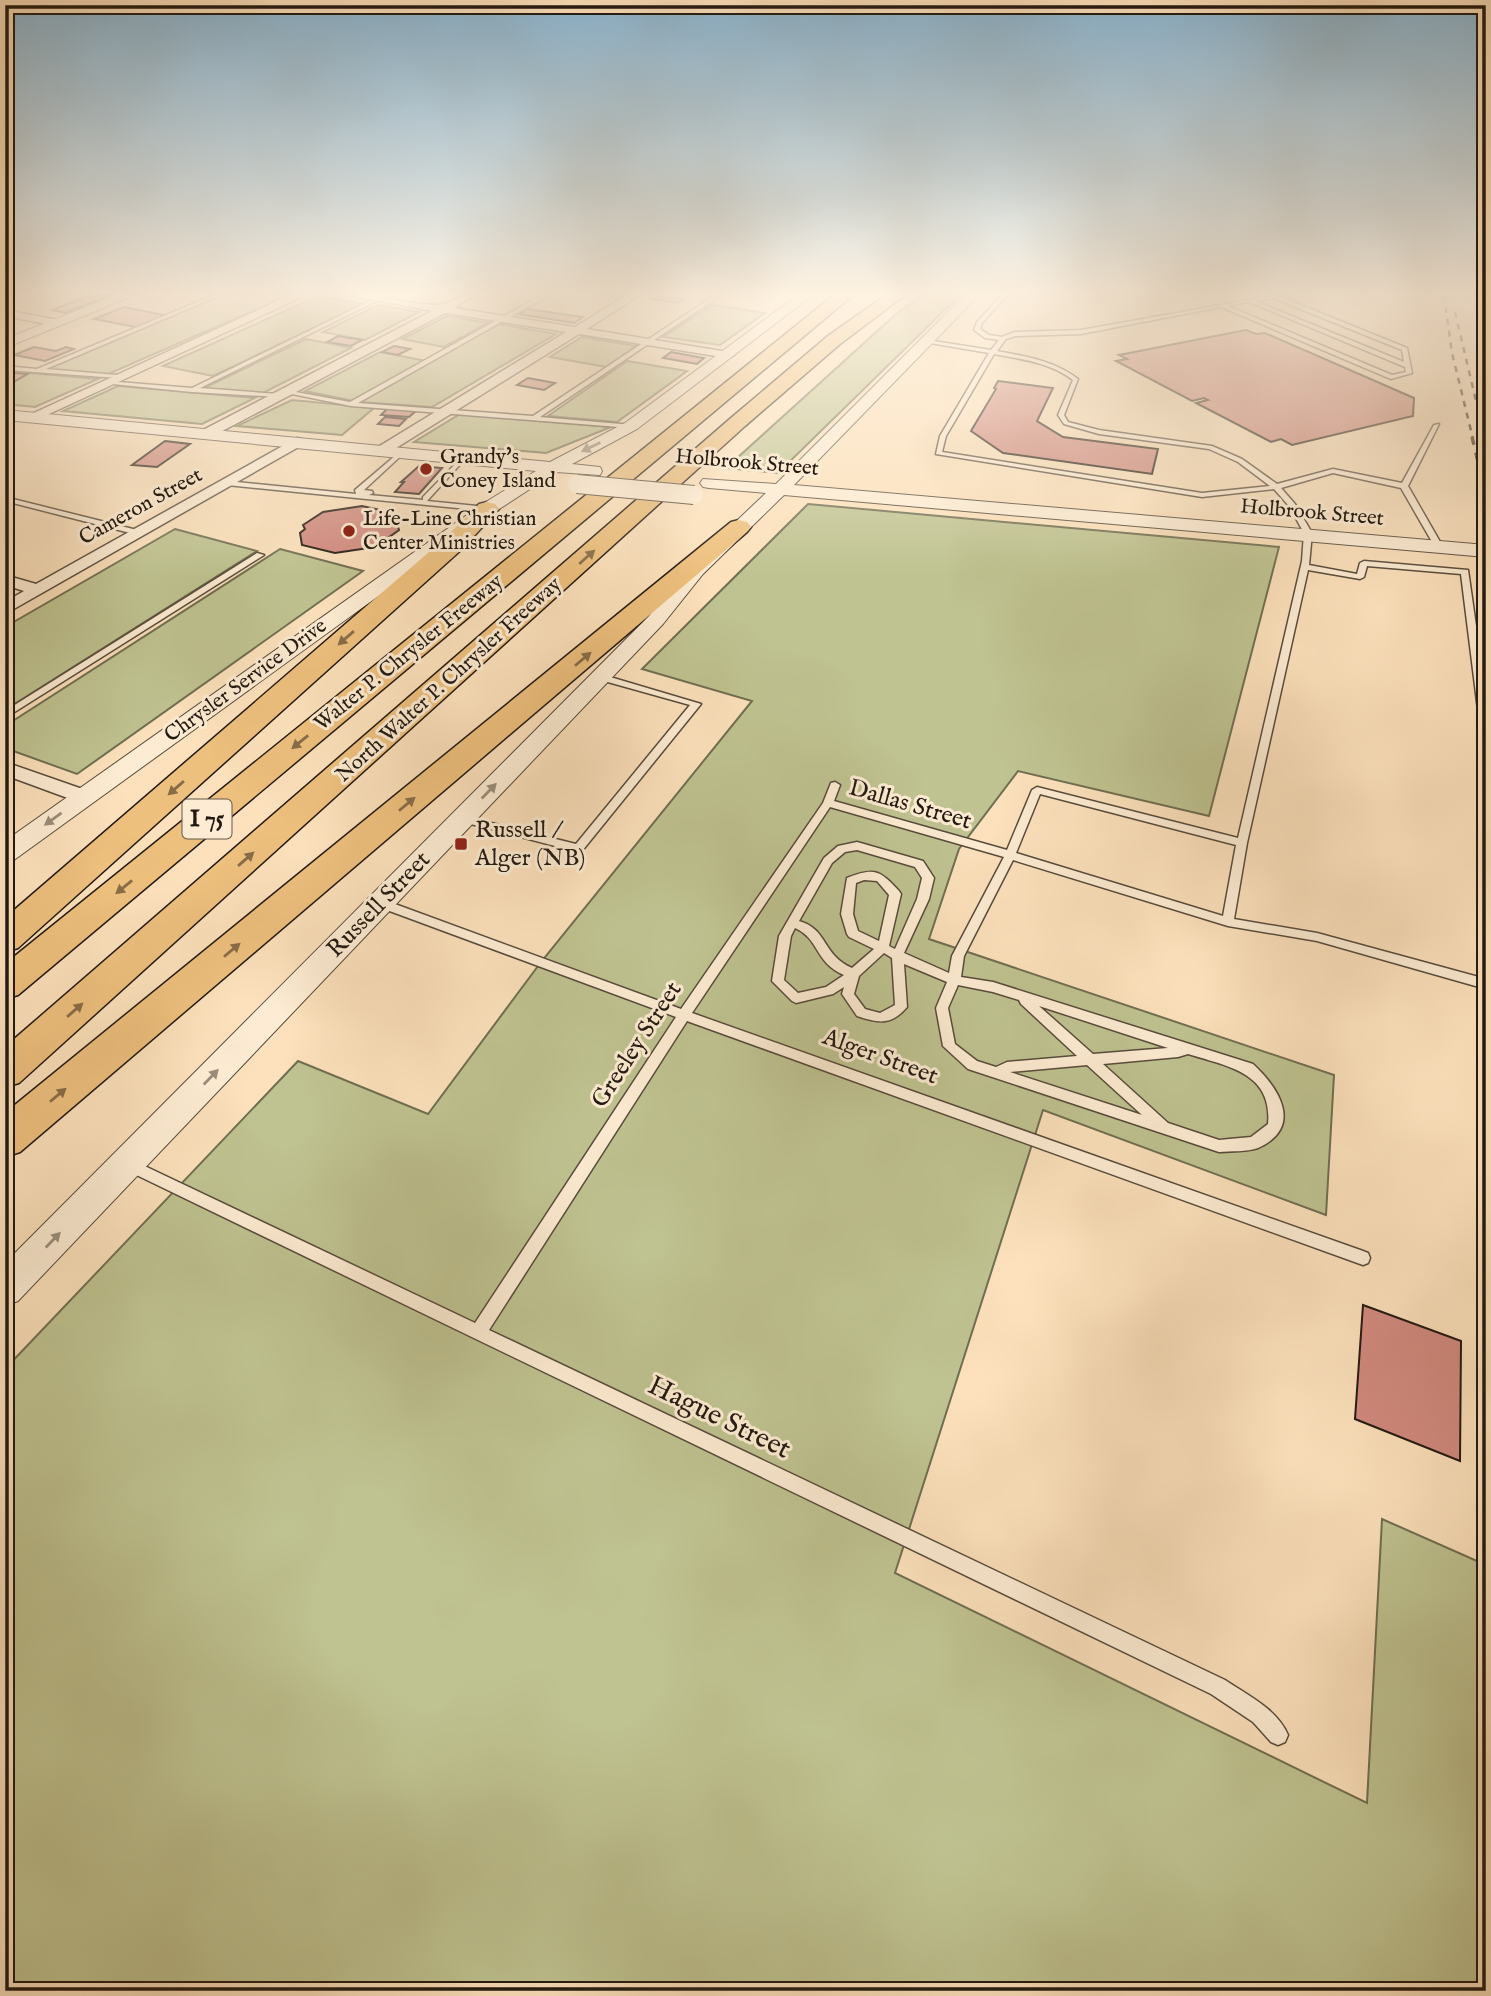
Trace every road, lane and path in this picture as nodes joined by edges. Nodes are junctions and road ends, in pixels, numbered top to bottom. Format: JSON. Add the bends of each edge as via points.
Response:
{"nodes":[{"id":1,"x":95,"y":388,"type":"edge"},
{"id":2,"x":169,"y":388,"type":"edge"},
{"id":3,"x":196,"y":388,"type":"edge"},
{"id":4,"x":293,"y":388,"type":"edge"},
{"id":5,"x":379,"y":388,"type":"edge"},
{"id":6,"x":483,"y":388,"type":"edge"},
{"id":7,"x":579,"y":388,"type":"edge"},
{"id":8,"x":683,"y":388,"type":"edge"},
{"id":9,"x":728,"y":388,"type":"edge"},
{"id":10,"x":778,"y":388,"type":"edge"},
{"id":11,"x":881,"y":388,"type":"edge"},
{"id":12,"x":971,"y":388,"type":"edge"},
{"id":13,"x":1073,"y":388,"type":"edge"},
{"id":14,"x":192,"y":390,"type":"junction"},
{"id":15,"x":282,"y":394,"type":"junction"},
{"id":16,"x":351,"y":404,"type":"junction"},
{"id":17,"x":447,"y":410,"type":"junction"},
{"id":18,"x":5,"y":415,"type":"edge"},
{"id":19,"x":31,"y":417,"type":"junction"},
{"id":20,"x":536,"y":417,"type":"junction"},
{"id":21,"x":1437,"y":425,"type":"dead end"},
{"id":22,"x":631,"y":426,"type":"junction"},
{"id":23,"x":206,"y":434,"type":"junction"},
{"id":24,"x":298,"y":442,"type":"junction"},
{"id":25,"x":383,"y":450,"type":"junction"},
{"id":26,"x":402,"y":452,"type":"junction"},
{"id":27,"x":463,"y":458,"type":"junction"},
{"id":28,"x":553,"y":467,"type":"junction"},
{"id":29,"x":227,"y":483,"type":"junction"},
{"id":30,"x":1404,"y":486,"type":"junction"},
{"id":31,"x":1276,"y":487,"type":"junction"},
{"id":32,"x":780,"y":489,"type":"junction"},
{"id":33,"x":5,"y":499,"type":"edge"},
{"id":34,"x":426,"y":499,"type":"junction"},
{"id":35,"x":497,"y":503,"type":"junction"},
{"id":36,"x":736,"y":514,"type":"junction"},
{"id":37,"x":138,"y":533,"type":"junction"},
{"id":38,"x":1309,"y":536,"type":"junction"},
{"id":39,"x":1439,"y":547,"type":"junction"},
{"id":40,"x":1486,"y":551,"type":"edge"},
{"id":41,"x":260,"y":555,"type":"dead end"},
{"id":42,"x":1304,"y":566,"type":"junction"},
{"id":43,"x":5,"y":580,"type":"edge"},
{"id":44,"x":38,"y":590,"type":"junction"},
{"id":45,"x":5,"y":609,"type":"edge"},
{"id":46,"x":600,"y":677,"type":"junction"},
{"id":47,"x":5,"y":715,"type":"edge"},
{"id":48,"x":1486,"y":734,"type":"edge"},
{"id":49,"x":5,"y":768,"type":"edge"},
{"id":50,"x":835,"y":785,"type":"dead end"},
{"id":51,"x":84,"y":797,"type":"junction"},
{"id":52,"x":828,"y":803,"type":"junction"},
{"id":53,"x":463,"y":819,"type":"junction"},
{"id":54,"x":1242,"y":843,"type":"junction"},
{"id":55,"x":980,"y":847,"type":"joint"},
{"id":56,"x":5,"y":854,"type":"edge"},
{"id":57,"x":1010,"y":855,"type":"junction"},
{"id":58,"x":380,"y":903,"type":"junction"},
{"id":59,"x":1228,"y":922,"type":"junction"},
{"id":60,"x":793,"y":923,"type":"junction"},
{"id":61,"x":5,"y":939,"type":"edge"},
{"id":62,"x":883,"y":947,"type":"junction"},
{"id":63,"x":898,"y":954,"type":"junction"},
{"id":64,"x":854,"y":974,"type":"junction"},
{"id":65,"x":954,"y":980,"type":"junction"},
{"id":66,"x":1486,"y":984,"type":"edge"},
{"id":67,"x":5,"y":985,"type":"edge"},
{"id":68,"x":1023,"y":998,"type":"junction"},
{"id":69,"x":684,"y":1015,"type":"junction"},
{"id":70,"x":1187,"y":1049,"type":"junction"},
{"id":71,"x":1089,"y":1059,"type":"junction"},
{"id":72,"x":5,"y":1071,"type":"edge"},
{"id":73,"x":997,"y":1073,"type":"junction"},
{"id":74,"x":1167,"y":1129,"type":"junction"},
{"id":75,"x":5,"y":1139,"type":"edge"},
{"id":76,"x":127,"y":1164,"type":"junction"},
{"id":77,"x":1363,"y":1258,"type":"dead end"},
{"id":78,"x":5,"y":1289,"type":"edge"},
{"id":79,"x":479,"y":1331,"type":"junction"},
{"id":80,"x":1278,"y":1735,"type":"dead end"}],
"edges":[{"from":1,"to":19,"type":"street"},
{"from":2,"to":14,"type":"lane"},
{"from":3,"to":14,"type":"lane"},
{"from":4,"to":15,"type":"street","name":"Cameron Street"},
{"from":5,"to":16,"type":"lane"},
{"from":6,"to":17,"type":"street"},
{"from":7,"to":20,"type":"lane"},
{"from":8,"to":22,"type":"street"},
{"from":9,"to":67,"type":"highway","name":"Walter P. Chrysler Freeway","number":"I 75","one_way":true},
{"from":72,"to":10,"type":"highway","name":"North Walter P. Chrysler Freeway","number":"I 75","one_way":true},
{"from":11,"to":32,"type":"street","name":"Russell Street"},
{"from":12,"to":31,"type":"lane","via":[[937,453],[1202,495]]},
{"from":13,"to":31,"type":"lane","via":[[1061,415],[1073,426],[1210,447],[1241,460]]},
{"from":14,"to":15,"type":"lane"},
{"from":15,"to":16,"type":"lane"},
{"from":15,"to":23,"type":"street","name":"Cameron Street"},
{"from":16,"to":17,"type":"lane"},
{"from":17,"to":20,"type":"lane"},
{"from":17,"to":25,"type":"street"},
{"from":18,"to":19,"type":"street","name":"Holbrook Street"},
{"from":19,"to":23,"type":"street","name":"Holbrook Street"},
{"from":20,"to":22,"type":"lane"},
{"from":21,"to":30,"type":"lane"},
{"from":22,"to":28,"type":"street","one_way":true},
{"from":23,"to":24,"type":"street","name":"Holbrook Street"},
{"from":24,"to":25,"type":"street","name":"Holbrook Street"},
{"from":24,"to":29,"type":"street","name":"Cameron Street"},
{"from":25,"to":26,"type":"street","name":"Holbrook Street"},
{"from":26,"to":27,"type":"street","name":"Holbrook Street"},
{"from":26,"to":34,"type":"lane","via":[[358,492]]},
{"from":27,"to":28,"type":"street","name":"Holbrook Street"},
{"from":27,"to":34,"type":"lane"},
{"from":28,"to":32,"type":"street","name":"Holbrook Street"},
{"from":28,"to":35,"type":"street","name":"Chrysler Service Drive"},
{"from":29,"to":35,"type":"lane"},
{"from":29,"to":37,"type":"street","name":"Cameron Street"},
{"from":30,"to":31,"type":"lane","via":[[1333,471]]},
{"from":30,"to":39,"type":"lane"},
{"from":31,"to":38,"type":"lane","via":[[1287,497]]},
{"from":32,"to":36,"type":"street","name":"Russell Street"},
{"from":32,"to":38,"type":"street","name":"Holbrook Street"},
{"from":33,"to":37,"type":"lane"},
{"from":34,"to":35,"type":"lane"},
{"from":35,"to":36,"type":"street","bridge":true,"via":[[550,483],[577,484],[694,495]]},
{"from":35,"to":51,"type":"street","name":"Chrysler Service Drive"},
{"from":35,"to":61,"type":"highway","one_way":true},
{"from":36,"to":46,"type":"street","name":"Russell Street","via":[[656,620]]},
{"from":75,"to":36,"type":"highway","one_way":true},
{"from":37,"to":44,"type":"street","name":"Cameron Street"},
{"from":38,"to":39,"type":"street","name":"Holbrook Street"},
{"from":38,"to":42,"type":"lane"},
{"from":39,"to":40,"type":"street","name":"Holbrook Street"},
{"from":41,"to":47,"type":"lane"},
{"from":42,"to":48,"type":"lane","via":[[1360,577],[1364,563],[1465,572]]},
{"from":42,"to":54,"type":"lane"},
{"from":43,"to":44,"type":"street"},
{"from":44,"to":45,"type":"street","name":"Cameron Street"},
{"from":53,"to":46,"type":"street","name":"Russell Street","one_way":true},
{"from":46,"to":53,"type":"lane","via":[[696,704],[578,848]]},
{"from":49,"to":51,"type":"street"},
{"from":50,"to":52,"type":"lane","name":"Greeley Street"},
{"from":51,"to":56,"type":"street","name":"Chrysler Service Drive","one_way":true},
{"from":52,"to":55,"type":"lane","name":"Dallas Street"},
{"from":52,"to":69,"type":"lane","name":"Greeley Street"},
{"from":53,"to":58,"type":"street","name":"Russell Street"},
{"from":54,"to":57,"type":"lane","via":[[1037,790]]},
{"from":54,"to":59,"type":"lane"},
{"from":55,"to":57,"type":"lane"},
{"from":57,"to":59,"type":"lane"},
{"from":57,"to":65,"type":"lane","via":[[958,956]]},
{"from":58,"to":69,"type":"lane","name":"Alger Street"},
{"from":76,"to":58,"type":"street","name":"Russell Street","one_way":true},
{"from":59,"to":66,"type":"lane","via":[[1317,937]]},
{"from":60,"to":63,"type":"lane","via":[[828,861],[842,849],[856,846],[919,864],[928,878]]},
{"from":60,"to":64,"type":"lane","via":[[804,925],[817,937],[832,963]]},
{"from":60,"to":64,"type":"lane","via":[[785,936],[778,981],[796,998],[829,991]]},
{"from":62,"to":62,"type":"lane","via":[[853,933],[847,914],[851,881],[863,876],[880,877],[895,894]]},
{"from":62,"to":63,"type":"lane"},
{"from":62,"to":64,"type":"lane"},
{"from":63,"to":64,"type":"lane","via":[[901,1007],[881,1018],[861,1013],[848,994]]},
{"from":63,"to":65,"type":"lane"},
{"from":65,"to":68,"type":"lane"},
{"from":65,"to":73,"type":"lane","via":[[942,1008],[949,1046],[974,1065]]},
{"from":68,"to":70,"type":"lane"},
{"from":68,"to":71,"type":"lane"},
{"from":69,"to":77,"type":"lane","name":"Alger Street"},
{"from":69,"to":79,"type":"lane","name":"Greeley Street"},
{"from":70,"to":71,"type":"lane"},
{"from":70,"to":74,"type":"lane","via":[[1248,1068],[1268,1086],[1278,1106],[1275,1127],[1254,1143],[1219,1146]]},
{"from":71,"to":73,"type":"lane"},
{"from":71,"to":74,"type":"lane"},
{"from":73,"to":74,"type":"lane"},
{"from":78,"to":76,"type":"street","name":"Russell Street","one_way":true},
{"from":76,"to":79,"type":"lane","name":"Hague Street"},
{"from":79,"to":80,"type":"lane","name":"Hague Street","via":[[1218,1687],[1260,1715]]}]}
